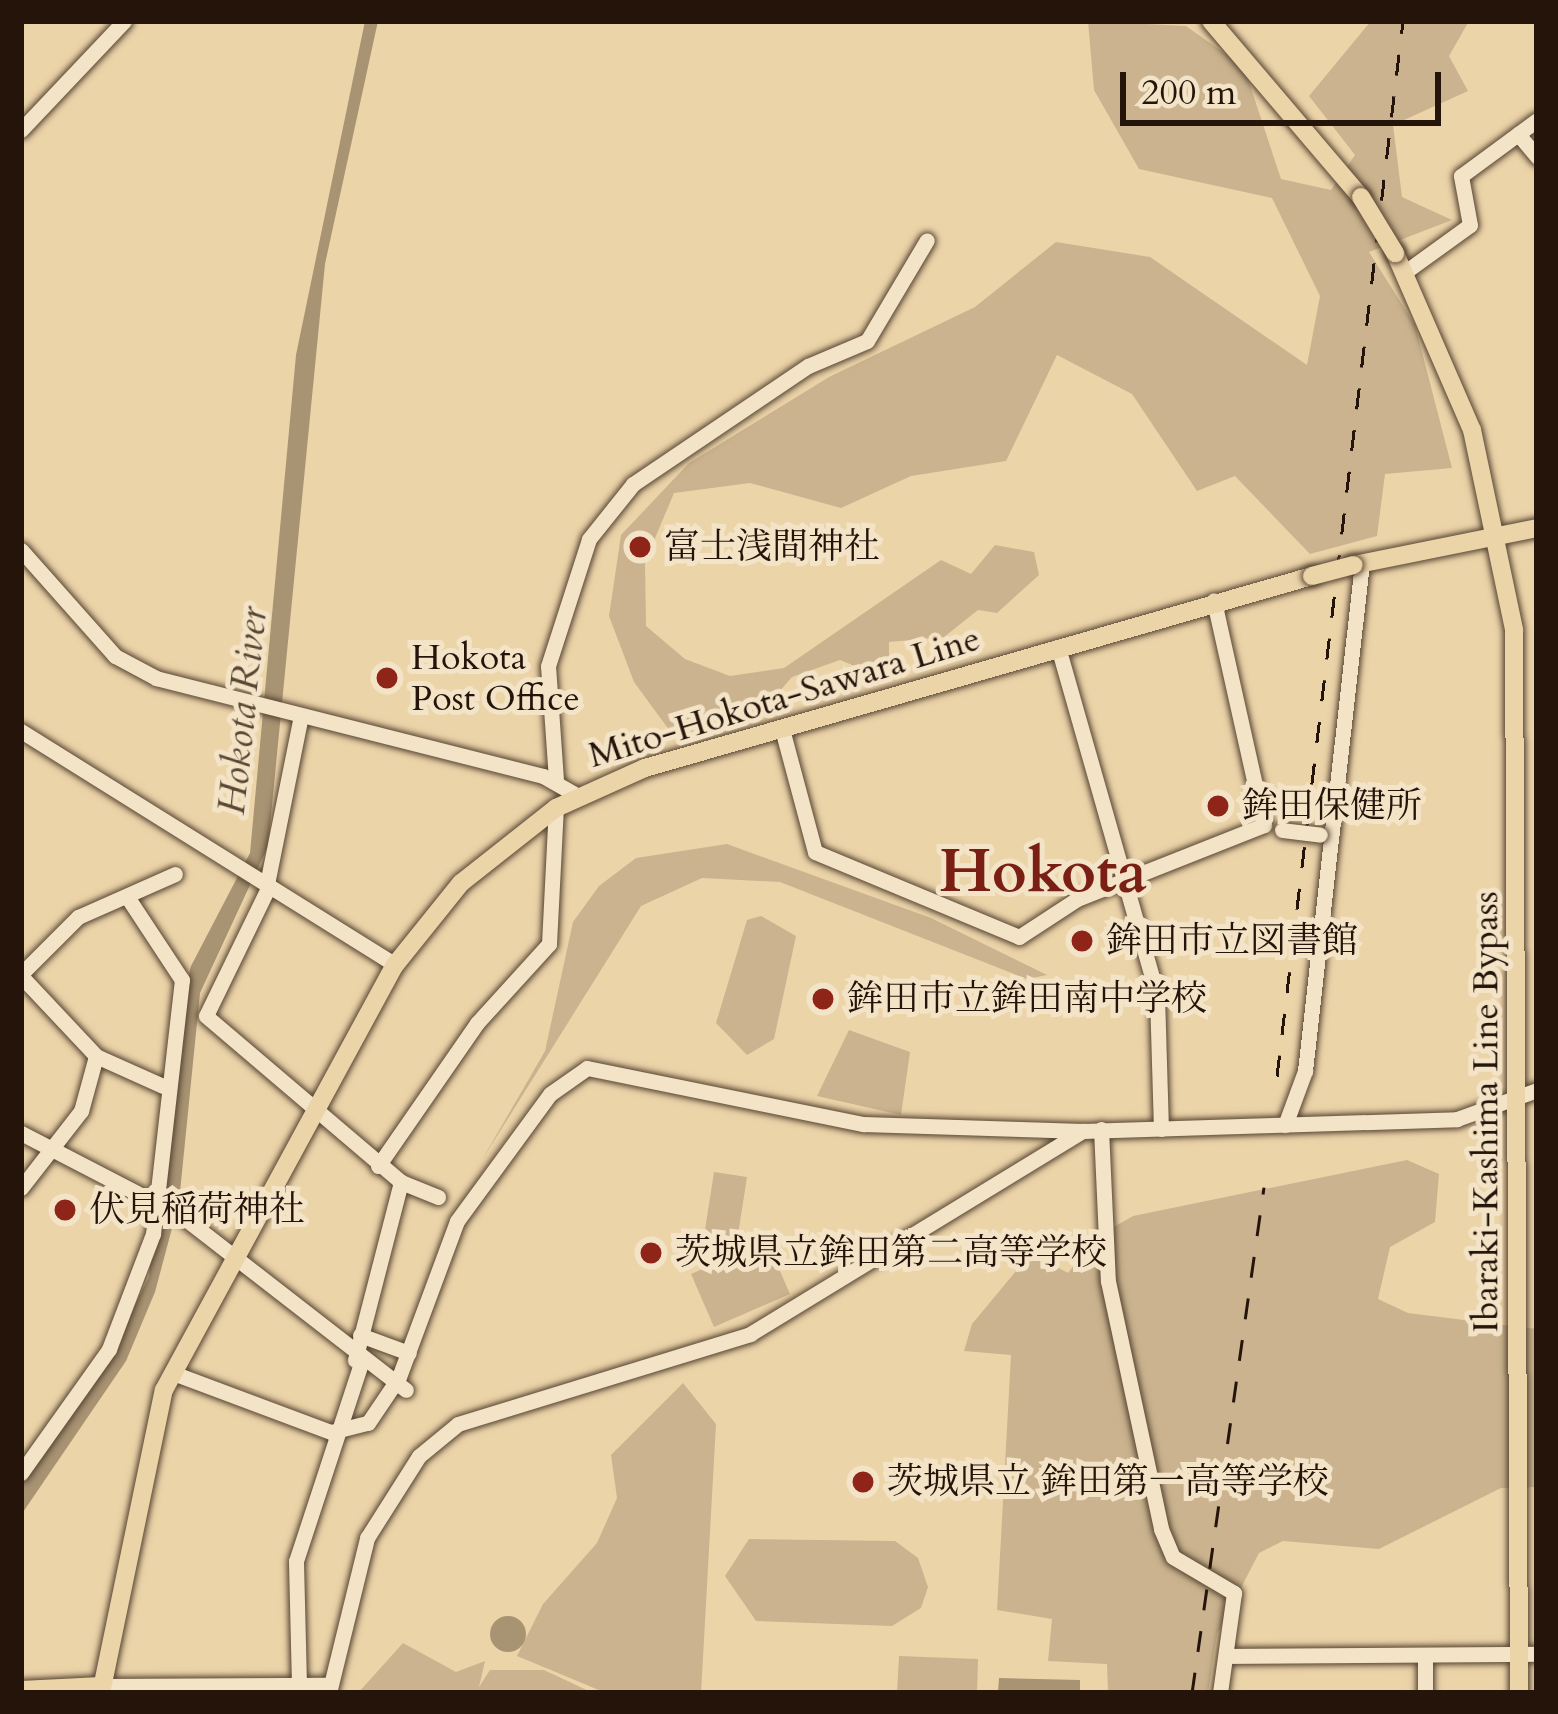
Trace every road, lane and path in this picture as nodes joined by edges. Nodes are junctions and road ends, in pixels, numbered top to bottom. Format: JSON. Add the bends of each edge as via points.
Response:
{"nodes":[{"id":1,"x":124,"y":21,"type":"edge"},
{"id":2,"x":1211,"y":21,"type":"edge"},
{"id":3,"x":1537,"y":120,"type":"edge"},
{"id":4,"x":21,"y":130,"type":"edge"},
{"id":5,"x":1518,"y":134,"type":"junction"},
{"id":6,"x":1537,"y":157,"type":"edge"},
{"id":7,"x":927,"y":240,"type":"dead end"},
{"id":8,"x":1405,"y":272,"type":"junction"},
{"id":9,"x":1537,"y":527,"type":"edge"},
{"id":10,"x":1499,"y":533,"type":"junction"},
{"id":11,"x":21,"y":550,"type":"edge"},
{"id":12,"x":1358,"y":564,"type":"junction"},
{"id":13,"x":1214,"y":601,"type":"junction"},
{"id":14,"x":1058,"y":647,"type":"junction"},
{"id":15,"x":299,"y":715,"type":"junction"},
{"id":16,"x":782,"y":729,"type":"junction"},
{"id":17,"x":21,"y":731,"type":"edge"},
{"id":18,"x":556,"y":780,"type":"junction"},
{"id":19,"x":578,"y":796,"type":"junction"},
{"id":20,"x":556,"y":808,"type":"junction"},
{"id":21,"x":1264,"y":825,"type":"junction"},
{"id":22,"x":1326,"y":836,"type":"junction"},
{"id":23,"x":176,"y":874,"type":"dead end"},
{"id":24,"x":1124,"y":881,"type":"junction"},
{"id":25,"x":267,"y":884,"type":"junction"},
{"id":26,"x":128,"y":898,"type":"junction"},
{"id":27,"x":395,"y":964,"type":"junction"},
{"id":28,"x":21,"y":975,"type":"edge"},
{"id":29,"x":179,"y":1002,"type":"junction"},
{"id":30,"x":205,"y":1010,"type":"junction"},
{"id":31,"x":96,"y":1056,"type":"junction"},
{"id":32,"x":164,"y":1086,"type":"junction"},
{"id":33,"x":1529,"y":1095,"type":"edge"},
{"id":34,"x":311,"y":1113,"type":"junction"},
{"id":35,"x":1285,"y":1125,"type":"junction"},
{"id":36,"x":1161,"y":1129,"type":"junction"},
{"id":37,"x":1092,"y":1130,"type":"junction"},
{"id":38,"x":21,"y":1133,"type":"edge"},
{"id":39,"x":49,"y":1153,"type":"junction"},
{"id":40,"x":378,"y":1166,"type":"junction"},
{"id":41,"x":400,"y":1182,"type":"junction"},
{"id":42,"x":21,"y":1188,"type":"edge"},
{"id":43,"x":438,"y":1197,"type":"dead end"},
{"id":44,"x":159,"y":1204,"type":"junction"},
{"id":45,"x":232,"y":1258,"type":"junction"},
{"id":46,"x":360,"y":1335,"type":"junction"},
{"id":47,"x":409,"y":1353,"type":"junction"},
{"id":48,"x":358,"y":1362,"type":"junction"},
{"id":49,"x":172,"y":1372,"type":"junction"},
{"id":50,"x":403,"y":1383,"type":"junction"},
{"id":51,"x":331,"y":1432,"type":"junction"},
{"id":52,"x":21,"y":1473,"type":"edge"},
{"id":53,"x":1528,"y":1654,"type":"edge"},
{"id":54,"x":1226,"y":1656,"type":"junction"},
{"id":55,"x":1425,"y":1656,"type":"junction"},
{"id":56,"x":299,"y":1684,"type":"junction"},
{"id":57,"x":101,"y":1689,"type":"edge"},
{"id":58,"x":330,"y":1689,"type":"edge"},
{"id":59,"x":21,"y":1690,"type":"edge"},
{"id":60,"x":1220,"y":1693,"type":"edge"},
{"id":61,"x":1425,"y":1693,"type":"edge"},
{"id":62,"x":1519,"y":1693,"type":"edge"}],
"edges":[{"from":1,"to":4,"type":"street"},
{"from":2,"to":8,"type":"main road","name":"Ibaraki-Kashima Line Bypass","bridge":true,"via":[[1360,196]]},
{"from":3,"to":5,"type":"street"},
{"from":5,"to":6,"type":"street"},
{"from":5,"to":8,"type":"street","via":[[1461,176],[1470,224]]},
{"from":7,"to":18,"type":"street","via":[[867,341],[808,366],[633,484],[589,539],[548,666]]},
{"from":8,"to":10,"type":"main road","name":"Ibaraki-Kashima Line Bypass","via":[[1472,430]]},
{"from":9,"to":10,"type":"main road","name":"Mito-Hokota-Sawara Line"},
{"from":10,"to":12,"type":"main road","name":"Mito-Hokota-Sawara Line"},
{"from":10,"to":33,"type":"main road","name":"Ibaraki-Kashima Line Bypass","via":[[1518,683]]},
{"from":11,"to":15,"type":"street","via":[[131,667]]},
{"from":12,"to":13,"type":"main road","name":"Mito-Hokota-Sawara Line","bridge":true},
{"from":12,"to":22,"type":"street"},
{"from":13,"to":14,"type":"main road","name":"Mito-Hokota-Sawara Line"},
{"from":13,"to":21,"type":"street"},
{"from":14,"to":16,"type":"main road","name":"Mito-Hokota-Sawara Line"},
{"from":14,"to":24,"type":"street"},
{"from":15,"to":18,"type":"street"},
{"from":15,"to":25,"type":"street"},
{"from":16,"to":19,"type":"main road","name":"Mito-Hokota-Sawara Line"},
{"from":16,"to":24,"type":"street","via":[[815,852],[899,890],[1019,937]]},
{"from":17,"to":25,"type":"street"},
{"from":18,"to":19,"type":"street"},
{"from":19,"to":20,"type":"main road","name":"Mito-Hokota-Sawara Line"},
{"from":20,"to":27,"type":"main road","name":"Mito-Hokota-Sawara Line","via":[[461,883]]},
{"from":20,"to":40,"type":"street","via":[[550,944],[477,1022]]},
{"from":21,"to":22,"type":"street","bridge":true},
{"from":21,"to":24,"type":"street"},
{"from":22,"to":35,"type":"street","via":[[1305,1071]]},
{"from":23,"to":26,"type":"street"},
{"from":24,"to":36,"type":"street","via":[[1160,1017]]},
{"from":25,"to":27,"type":"street"},
{"from":25,"to":30,"type":"street"},
{"from":26,"to":28,"type":"street","via":[[78,917]]},
{"from":26,"to":29,"type":"street","via":[[178,970]]},
{"from":27,"to":34,"type":"main road","name":"Mito-Hokota-Sawara Line"},
{"from":28,"to":31,"type":"street"},
{"from":29,"to":30,"type":"street"},
{"from":29,"to":32,"type":"street"},
{"from":30,"to":34,"type":"street"},
{"from":31,"to":32,"type":"street"},
{"from":31,"to":39,"type":"street","via":[[88,1097]]},
{"from":32,"to":44,"type":"street"},
{"from":33,"to":35,"type":"street","via":[[1476,1117]]},
{"from":33,"to":53,"type":"main road","name":"Ibaraki-Kashima Line Bypass"},
{"from":34,"to":40,"type":"street"},
{"from":34,"to":45,"type":"main road","name":"Mito-Hokota-Sawara Line"},
{"from":35,"to":36,"type":"street"},
{"from":36,"to":37,"type":"street"},
{"from":37,"to":47,"type":"street","via":[[863,1124],[617,1070],[577,1071],[457,1221]]},
{"from":37,"to":54,"type":"street","via":[[1130,1411],[1173,1557],[1232,1585]]},
{"from":37,"to":58,"type":"street","via":[[750,1334],[491,1406],[418,1449],[368,1538]]},
{"from":38,"to":39,"type":"street"},
{"from":39,"to":42,"type":"street"},
{"from":39,"to":44,"type":"street"},
{"from":40,"to":41,"type":"street"},
{"from":41,"to":43,"type":"street"},
{"from":41,"to":46,"type":"street"},
{"from":44,"to":45,"type":"street"},
{"from":44,"to":52,"type":"street","via":[[109,1349]]},
{"from":45,"to":48,"type":"street"},
{"from":45,"to":49,"type":"main road","name":"Mito-Hokota-Sawara Line"},
{"from":46,"to":47,"type":"street"},
{"from":46,"to":48,"type":"street"},
{"from":47,"to":50,"type":"street"},
{"from":48,"to":50,"type":"street"},
{"from":48,"to":51,"type":"street"},
{"from":49,"to":51,"type":"street"},
{"from":49,"to":57,"type":"main road","name":"Mito-Hokota-Sawara Line","via":[[141,1471]]},
{"from":50,"to":51,"type":"street","via":[[378,1415]]},
{"from":51,"to":56,"type":"street","via":[[296,1562]]},
{"from":53,"to":55,"type":"street"},
{"from":53,"to":62,"type":"main road","name":"Ibaraki-Kashima Line Bypass"},
{"from":54,"to":55,"type":"street"},
{"from":54,"to":60,"type":"street"},
{"from":55,"to":61,"type":"street"},
{"from":56,"to":57,"type":"street"},
{"from":56,"to":58,"type":"street"},
{"from":57,"to":59,"type":"main road"}]}
